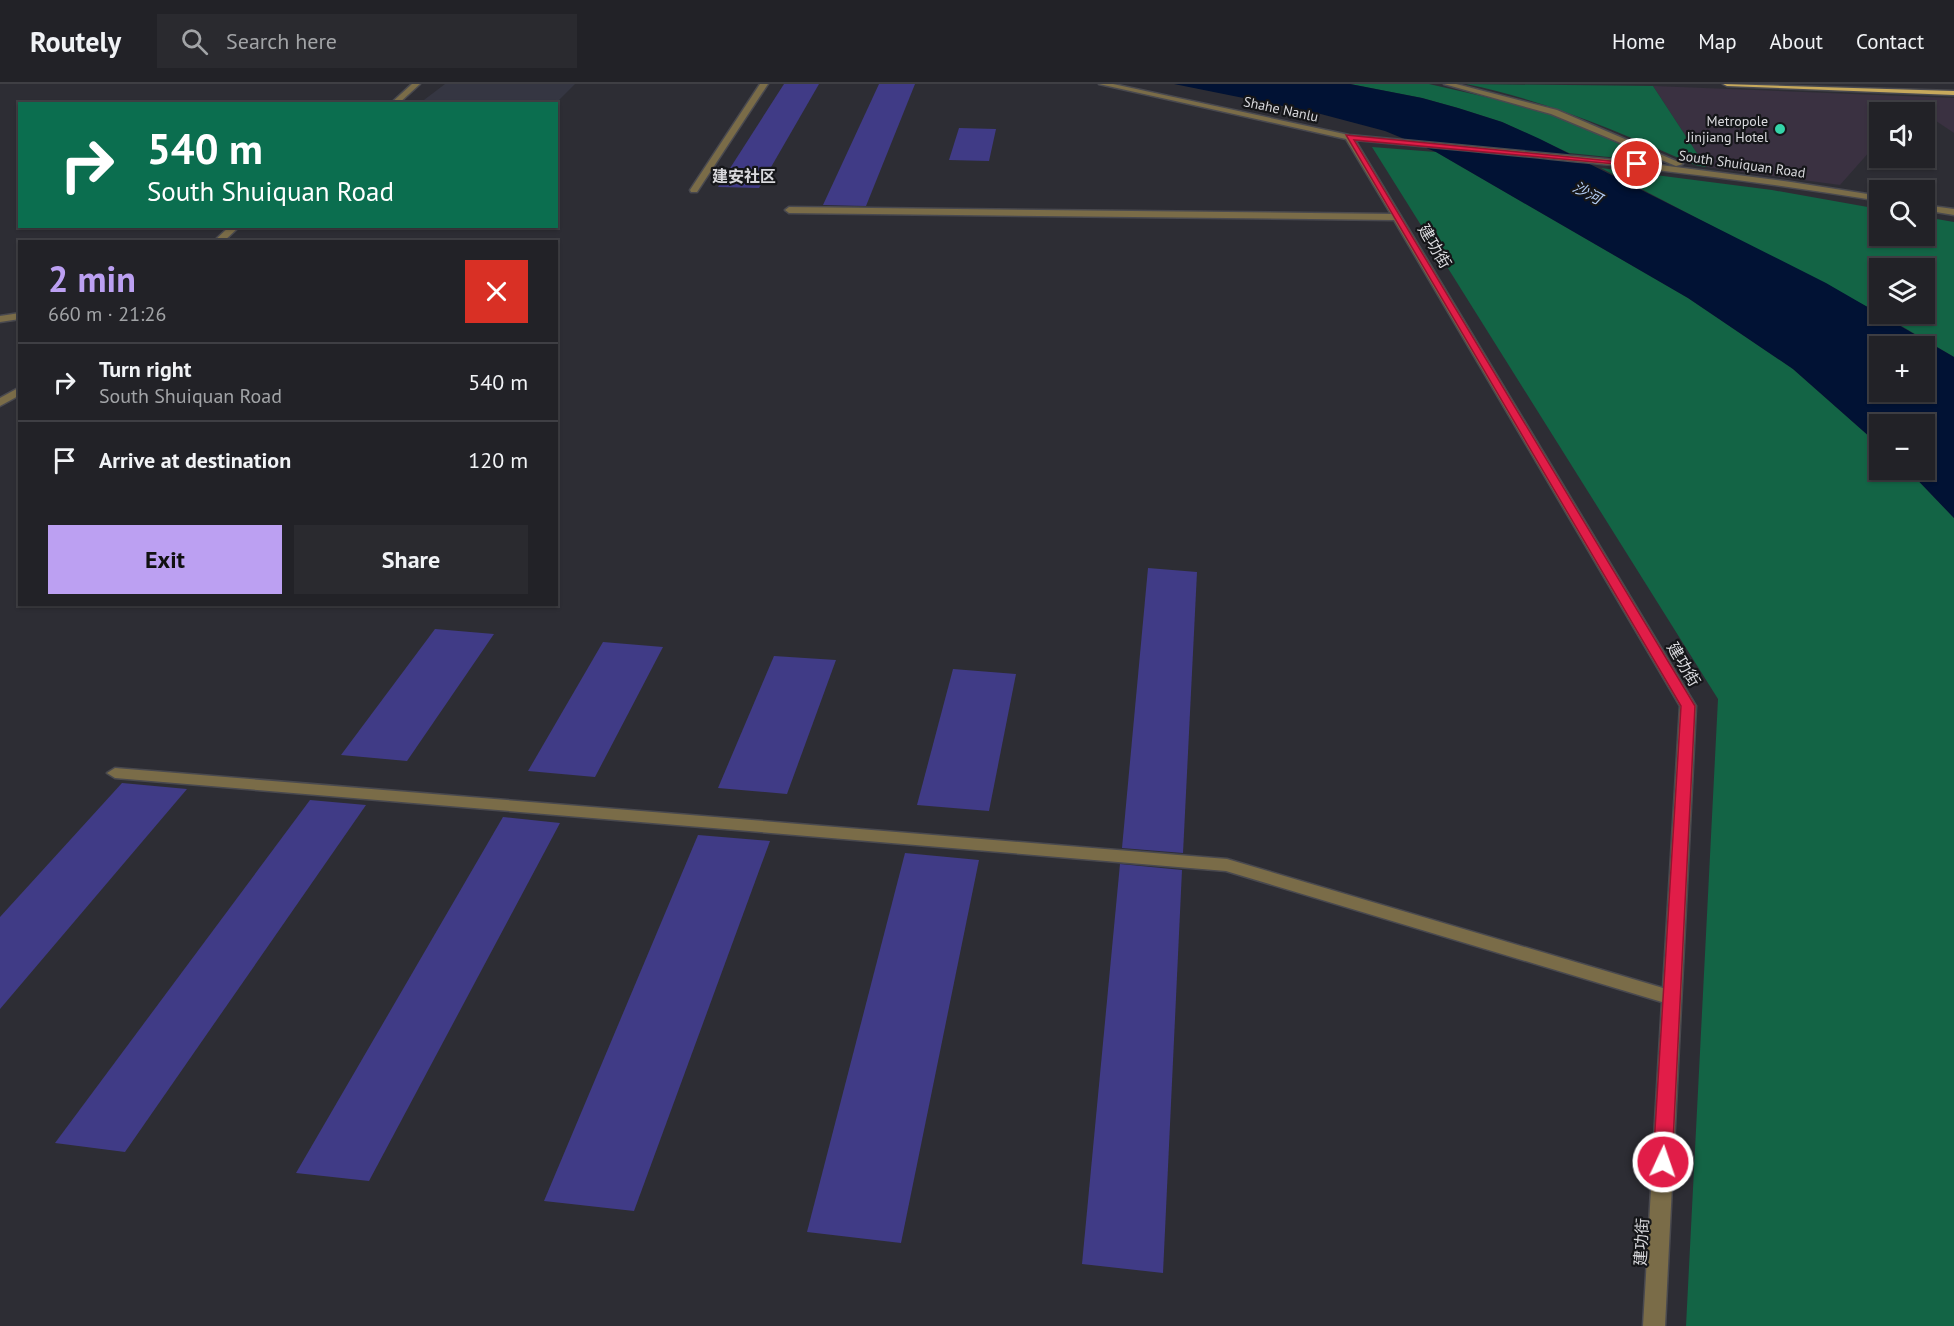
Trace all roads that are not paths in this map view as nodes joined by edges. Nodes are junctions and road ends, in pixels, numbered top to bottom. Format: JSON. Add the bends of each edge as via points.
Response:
{"nodes":[{"id":1,"x":416,"y":84,"type":"edge"},
{"id":2,"x":764,"y":84,"type":"edge"},
{"id":3,"x":1103,"y":84,"type":"edge"},
{"id":4,"x":1448,"y":84,"type":"edge"},
{"id":5,"x":1727,"y":84,"type":"edge"},
{"id":6,"x":1954,"y":93,"type":"edge"},
{"id":7,"x":395,"y":102,"type":"edge"},
{"id":8,"x":1349,"y":137,"type":"junction"},
{"id":9,"x":1696,"y":171,"type":"junction"},
{"id":10,"x":694,"y":190,"type":"dead end"},
{"id":11,"x":1869,"y":197,"type":"edge"},
{"id":12,"x":1935,"y":209,"type":"edge"},
{"id":13,"x":789,"y":210,"type":"dead end"},
{"id":14,"x":1954,"y":212,"type":"edge"},
{"id":15,"x":1396,"y":217,"type":"junction"},
{"id":16,"x":234,"y":228,"type":"edge"},
{"id":17,"x":219,"y":240,"type":"edge"},
{"id":18,"x":18,"y":316,"type":"edge"},
{"id":19,"x":0,"y":319,"type":"edge"},
{"id":20,"x":18,"y":391,"type":"edge"},
{"id":21,"x":0,"y":403,"type":"edge"},
{"id":22,"x":115,"y":772,"type":"dead end"},
{"id":23,"x":1672,"y":998,"type":"junction"},
{"id":24,"x":1654,"y":1326,"type":"edge"}],
"edges":[{"from":1,"to":7,"type":"street"},
{"from":2,"to":10,"type":"street"},
{"from":3,"to":8,"type":"street","name":"Shahe Nanlu"},
{"from":4,"to":9,"type":"street","via":[[1554,112]]},
{"from":5,"to":6,"type":"main road"},
{"from":8,"to":9,"type":"street","name":"South Shuiquan Road"},
{"from":8,"to":15,"type":"street","name":"建功街"},
{"from":9,"to":11,"type":"street","name":"South Shuiquan Road"},
{"from":12,"to":14,"type":"street"},
{"from":13,"to":15,"type":"street"},
{"from":15,"to":23,"type":"street","name":"建功街","via":[[1688,706]]},
{"from":16,"to":17,"type":"street"},
{"from":18,"to":19,"type":"street"},
{"from":20,"to":21,"type":"street"},
{"from":22,"to":23,"type":"street","via":[[1227,866]]},
{"from":23,"to":24,"type":"street","name":"建功街"}]}
